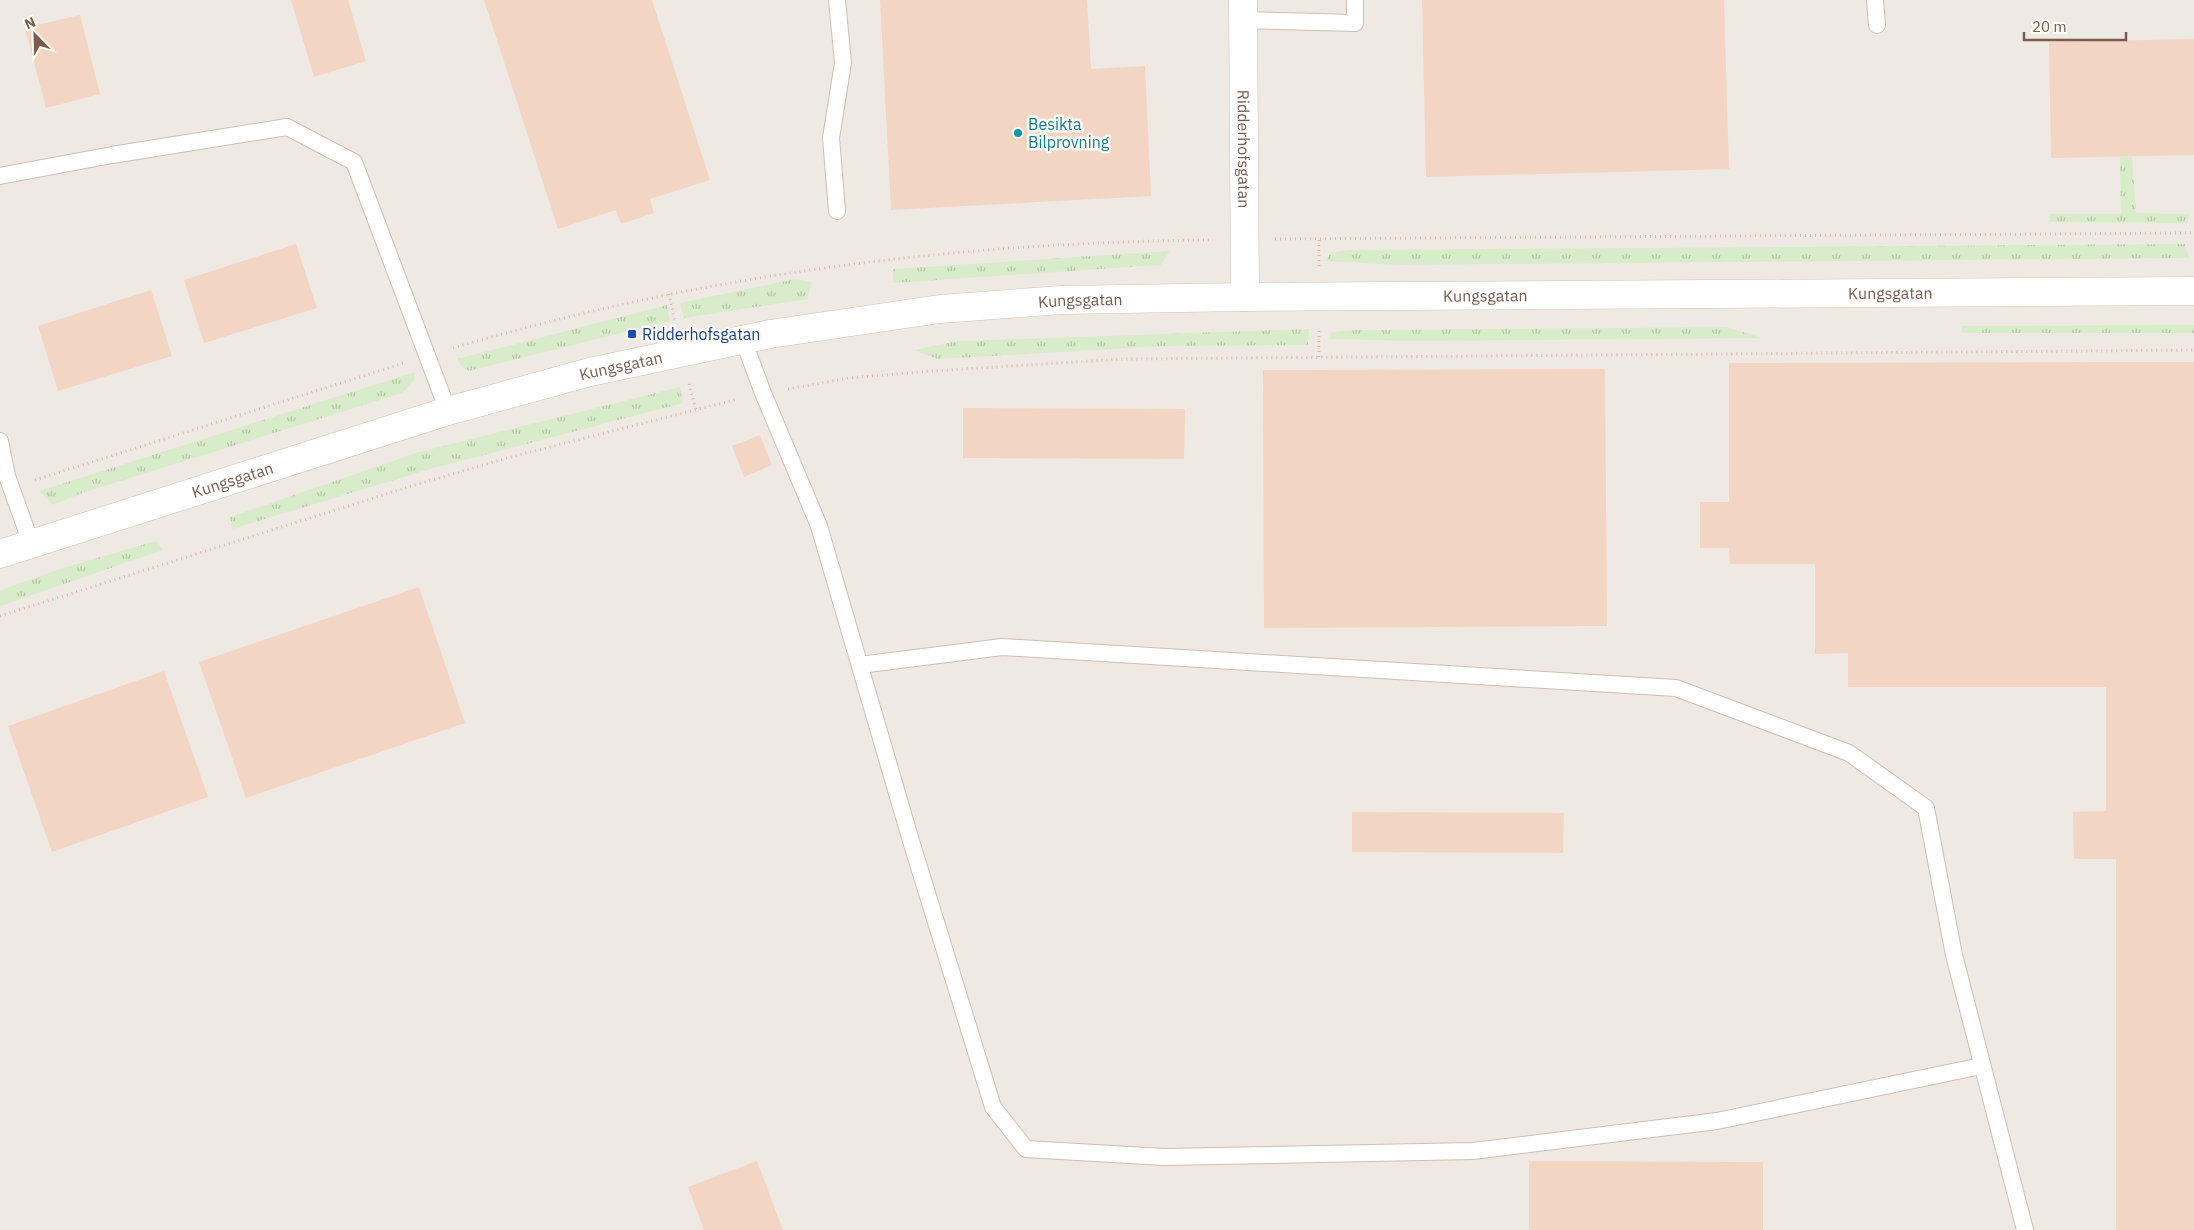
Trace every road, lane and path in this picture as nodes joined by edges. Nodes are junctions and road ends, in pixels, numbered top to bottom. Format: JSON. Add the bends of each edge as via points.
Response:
{"nodes":[{"id":1,"x":837,"y":0,"type":"edge"},
{"id":2,"x":1355,"y":0,"type":"edge"},
{"id":3,"x":1875,"y":0,"type":"edge"},
{"id":4,"x":1243,"y":10,"type":"edge"},
{"id":5,"x":1877,"y":25,"type":"dead end"},
{"id":6,"x":0,"y":176,"type":"edge"},
{"id":7,"x":837,"y":211,"type":"dead end"},
{"id":8,"x":2194,"y":233,"type":"edge"},
{"id":9,"x":1245,"y":240,"type":"junction"},
{"id":10,"x":2194,"y":291,"type":"edge"},
{"id":11,"x":1245,"y":296,"type":"junction"},
{"id":12,"x":743,"y":339,"type":"junction"},
{"id":13,"x":2194,"y":350,"type":"edge"},
{"id":14,"x":427,"y":356,"type":"junction"},
{"id":15,"x":763,"y":393,"type":"junction"},
{"id":16,"x":448,"y":411,"type":"junction"},
{"id":17,"x":0,"y":441,"type":"edge"},
{"id":18,"x":11,"y":488,"type":"junction"},
{"id":19,"x":31,"y":543,"type":"junction"},
{"id":20,"x":0,"y":554,"type":"edge"},
{"id":21,"x":0,"y":616,"type":"edge"},
{"id":22,"x":860,"y":665,"type":"junction"},
{"id":23,"x":1981,"y":1066,"type":"junction"},
{"id":24,"x":2024,"y":1230,"type":"edge"}],
"edges":[{"from":1,"to":7,"type":"lane","via":[[843,63],[831,138]]},
{"from":2,"to":4,"type":"lane","via":[[1355,23]]},
{"from":3,"to":5,"type":"lane"},
{"from":4,"to":9,"type":"main road","name":"Ridderhofsgatan"},
{"from":6,"to":14,"type":"lane","via":[[287,128],[354,162]]},
{"from":8,"to":9,"type":"path"},
{"from":9,"to":11,"type":"main road","name":"Ridderhofsgatan"},
{"from":9,"to":14,"type":"path","via":[[1057,244],[870,261],[776,274],[592,311]]},
{"from":10,"to":11,"type":"main road","name":"Kungsgatan"},
{"from":11,"to":12,"type":"main road","name":"Kungsgatan","via":[[1062,300],[940,309]]},
{"from":12,"to":15,"type":"lane"},
{"from":12,"to":16,"type":"main road","name":"Kungsgatan","via":[[590,372]]},
{"from":13,"to":15,"type":"path","via":[[1123,359],[849,378]]},
{"from":14,"to":16,"type":"lane"},
{"from":14,"to":18,"type":"path"},
{"from":15,"to":21,"type":"path","via":[[423,482]]},
{"from":15,"to":22,"type":"lane","via":[[819,526]]},
{"from":16,"to":19,"type":"main road","name":"Kungsgatan"},
{"from":17,"to":18,"type":"lane"},
{"from":18,"to":19,"type":"lane"},
{"from":19,"to":20,"type":"main road","name":"Kungsgatan"},
{"from":22,"to":23,"type":"lane","via":[[1002,647],[1676,688],[1849,753],[1926,808],[1954,955]]},
{"from":22,"to":23,"type":"lane","via":[[993,1107],[1026,1149],[1164,1156],[1473,1151],[1717,1121]]},
{"from":23,"to":24,"type":"lane"}]}
